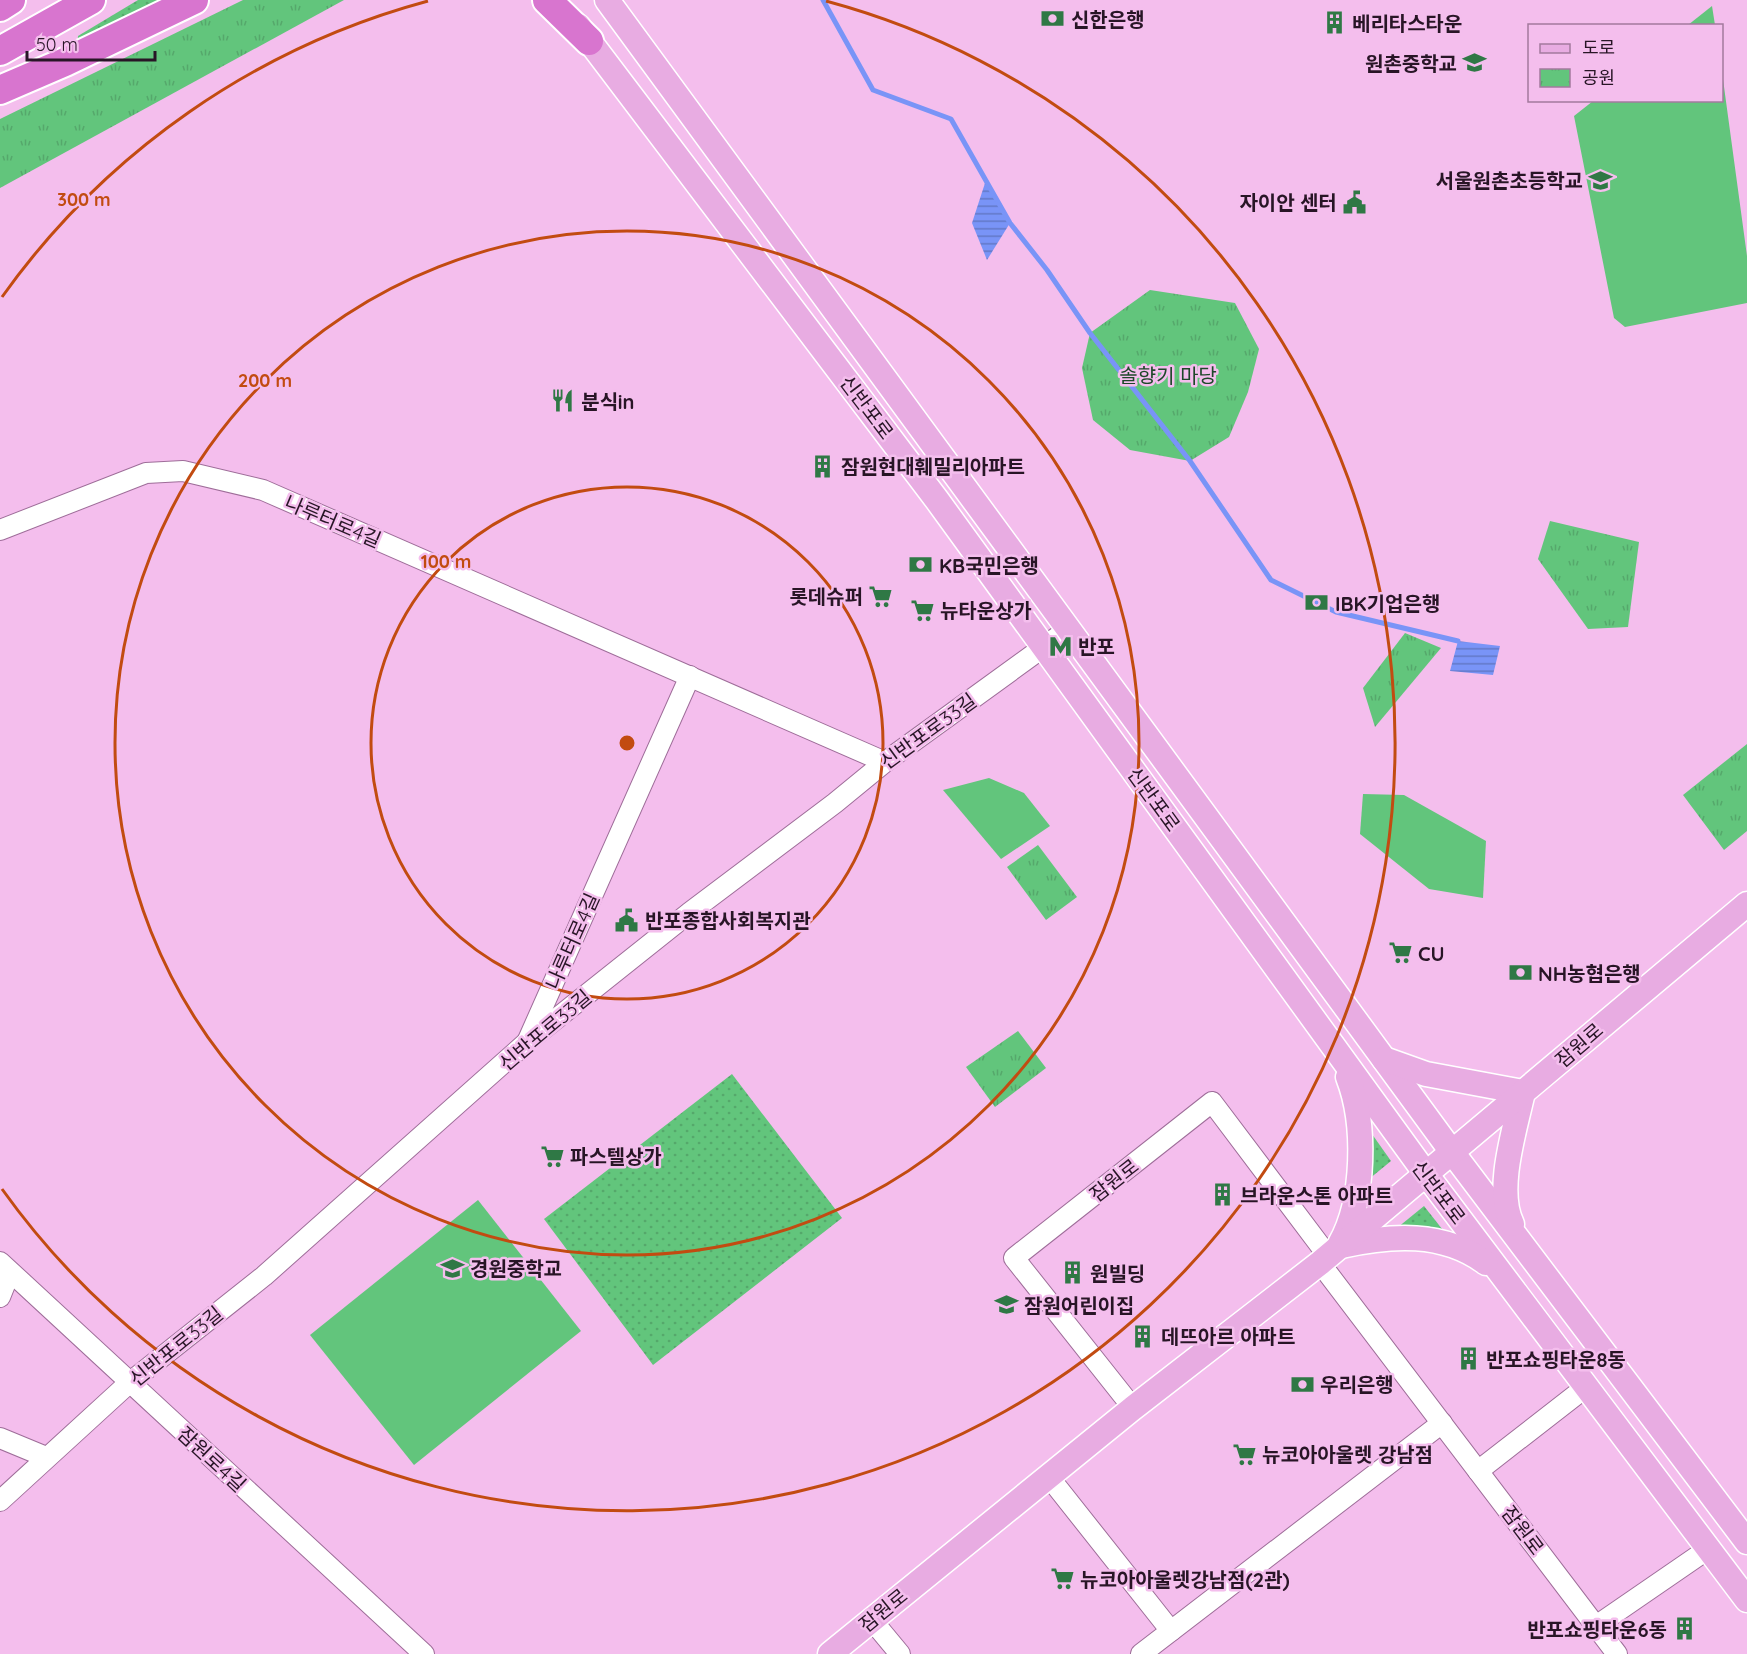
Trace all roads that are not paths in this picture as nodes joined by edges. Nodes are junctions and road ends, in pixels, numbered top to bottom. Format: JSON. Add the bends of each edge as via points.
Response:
{"nodes":[{"id":1,"x":11,"y":0,"type":"edge"},
{"id":2,"x":91,"y":0,"type":"edge"},
{"id":3,"x":194,"y":0,"type":"edge"},
{"id":4,"x":547,"y":0,"type":"edge"},
{"id":5,"x":559,"y":0,"type":"edge"},
{"id":6,"x":607,"y":0,"type":"edge"},
{"id":7,"x":0,"y":6,"type":"edge"},
{"id":8,"x":589,"y":40,"type":"junction"},
{"id":9,"x":0,"y":51,"type":"edge"},
{"id":10,"x":0,"y":90,"type":"edge"},
{"id":11,"x":0,"y":530,"type":"edge"},
{"id":12,"x":1067,"y":630,"type":"junction"},
{"id":13,"x":1044,"y":648,"type":"junction"},
{"id":14,"x":690,"y":676,"type":"junction"},
{"id":15,"x":885,"y":762,"type":"junction"},
{"id":16,"x":1747,"y":904,"type":"edge"},
{"id":17,"x":527,"y":1042,"type":"junction"},
{"id":18,"x":1338,"y":1054,"type":"junction"},
{"id":19,"x":1384,"y":1059,"type":"junction"},
{"id":20,"x":1523,"y":1092,"type":"junction"},
{"id":21,"x":1452,"y":1152,"type":"junction"},
{"id":22,"x":1426,"y":1174,"type":"junction"},
{"id":23,"x":1329,"y":1255,"type":"junction"},
{"id":24,"x":1534,"y":1261,"type":"junction"},
{"id":25,"x":5,"y":1267,"type":"edge"},
{"id":26,"x":1500,"y":1273,"type":"junction"},
{"id":27,"x":0,"y":1297,"type":"edge"},
{"id":28,"x":129,"y":1383,"type":"junction"},
{"id":29,"x":1586,"y":1387,"type":"junction"},
{"id":30,"x":1133,"y":1408,"type":"junction"},
{"id":31,"x":1442,"y":1423,"type":"junction"},
{"id":32,"x":0,"y":1438,"type":"edge"},
{"id":33,"x":46,"y":1457,"type":"junction"},
{"id":34,"x":1478,"y":1471,"type":"junction"},
{"id":35,"x":1049,"y":1477,"type":"junction"},
{"id":36,"x":0,"y":1501,"type":"edge"},
{"id":37,"x":1747,"y":1542,"type":"edge"},
{"id":38,"x":1708,"y":1549,"type":"junction"},
{"id":39,"x":1747,"y":1600,"type":"edge"},
{"id":40,"x":871,"y":1619,"type":"junction"},
{"id":41,"x":1596,"y":1626,"type":"junction"},
{"id":42,"x":1171,"y":1631,"type":"junction"},
{"id":43,"x":424,"y":1654,"type":"edge"},
{"id":44,"x":830,"y":1654,"type":"edge"},
{"id":45,"x":900,"y":1654,"type":"edge"},
{"id":46,"x":1141,"y":1654,"type":"edge"},
{"id":47,"x":1617,"y":1654,"type":"edge"}],
"edges":[{"from":1,"to":7,"type":"highway"},
{"from":2,"to":9,"type":"highway"},
{"from":3,"to":10,"type":"highway"},
{"from":4,"to":8,"type":"highway"},
{"from":5,"to":8,"type":"main road","name":"신반포로"},
{"from":6,"to":12,"type":"main road","name":"신반포로"},
{"from":8,"to":13,"type":"main road","name":"신반포로"},
{"from":11,"to":14,"type":"street","name":"나루터로4길","via":[[146,473],[183,471],[263,490]]},
{"from":12,"to":13,"type":"street","name":"신반포로33길"},
{"from":12,"to":19,"type":"main road","name":"신반포로"},
{"from":13,"to":15,"type":"street","name":"신반포로33길"},
{"from":13,"to":18,"type":"main road","name":"신반포로"},
{"from":14,"to":15,"type":"street","name":"나루터로4길"},
{"from":14,"to":17,"type":"street","name":"나루터로4길"},
{"from":15,"to":17,"type":"street","name":"신반포로33길"},
{"from":16,"to":20,"type":"main road","name":"잠원로"},
{"from":17,"to":28,"type":"street","name":"신반포로33길","via":[[264,1276]]},
{"from":18,"to":22,"type":"main road","name":"신반포로"},
{"from":18,"to":23,"type":"main road","via":[[1354,1096],[1360,1142],[1356,1199],[1346,1233]]},
{"from":19,"to":20,"type":"main road","via":[[1426,1074]]},
{"from":19,"to":21,"type":"main road","name":"신반포로"},
{"from":20,"to":21,"type":"main road","name":"잠원로"},
{"from":20,"to":24,"type":"main road","via":[[1505,1197],[1510,1221]]},
{"from":21,"to":22,"type":"main road","name":"잠원로"},
{"from":21,"to":24,"type":"main road","name":"신반포로"},
{"from":22,"to":23,"type":"main road","name":"잠원로"},
{"from":22,"to":26,"type":"main road","name":"신반포로"},
{"from":23,"to":26,"type":"main road","via":[[1385,1238],[1435,1240],[1467,1250]]},
{"from":23,"to":30,"type":"main road","name":"잠원로"},
{"from":23,"to":30,"type":"street","name":"잠원로","via":[[1212,1102],[1014,1258]]},
{"from":23,"to":31,"type":"street","name":"잠원로"},
{"from":24,"to":37,"type":"main road","name":"신반포로"},
{"from":25,"to":27,"type":"street"},
{"from":25,"to":28,"type":"street","name":"잠원로4길"},
{"from":26,"to":29,"type":"main road","name":"신반포로"},
{"from":28,"to":33,"type":"street","name":"신반포로33길"},
{"from":28,"to":43,"type":"street","name":"잠원로4길"},
{"from":29,"to":34,"type":"street"},
{"from":29,"to":38,"type":"main road","name":"신반포로"},
{"from":30,"to":35,"type":"main road","name":"잠원로"},
{"from":31,"to":34,"type":"street","name":"잠원로"},
{"from":31,"to":42,"type":"street"},
{"from":32,"to":33,"type":"street"},
{"from":33,"to":36,"type":"street","name":"신반포로33길"},
{"from":34,"to":41,"type":"street","name":"잠원로"},
{"from":35,"to":40,"type":"main road","name":"잠원로"},
{"from":35,"to":42,"type":"street"},
{"from":38,"to":39,"type":"main road","name":"신반포로"},
{"from":38,"to":41,"type":"street"},
{"from":40,"to":44,"type":"main road","name":"잠원로"},
{"from":40,"to":45,"type":"street"},
{"from":41,"to":47,"type":"street","name":"잠원로"},
{"from":42,"to":46,"type":"street"}]}
